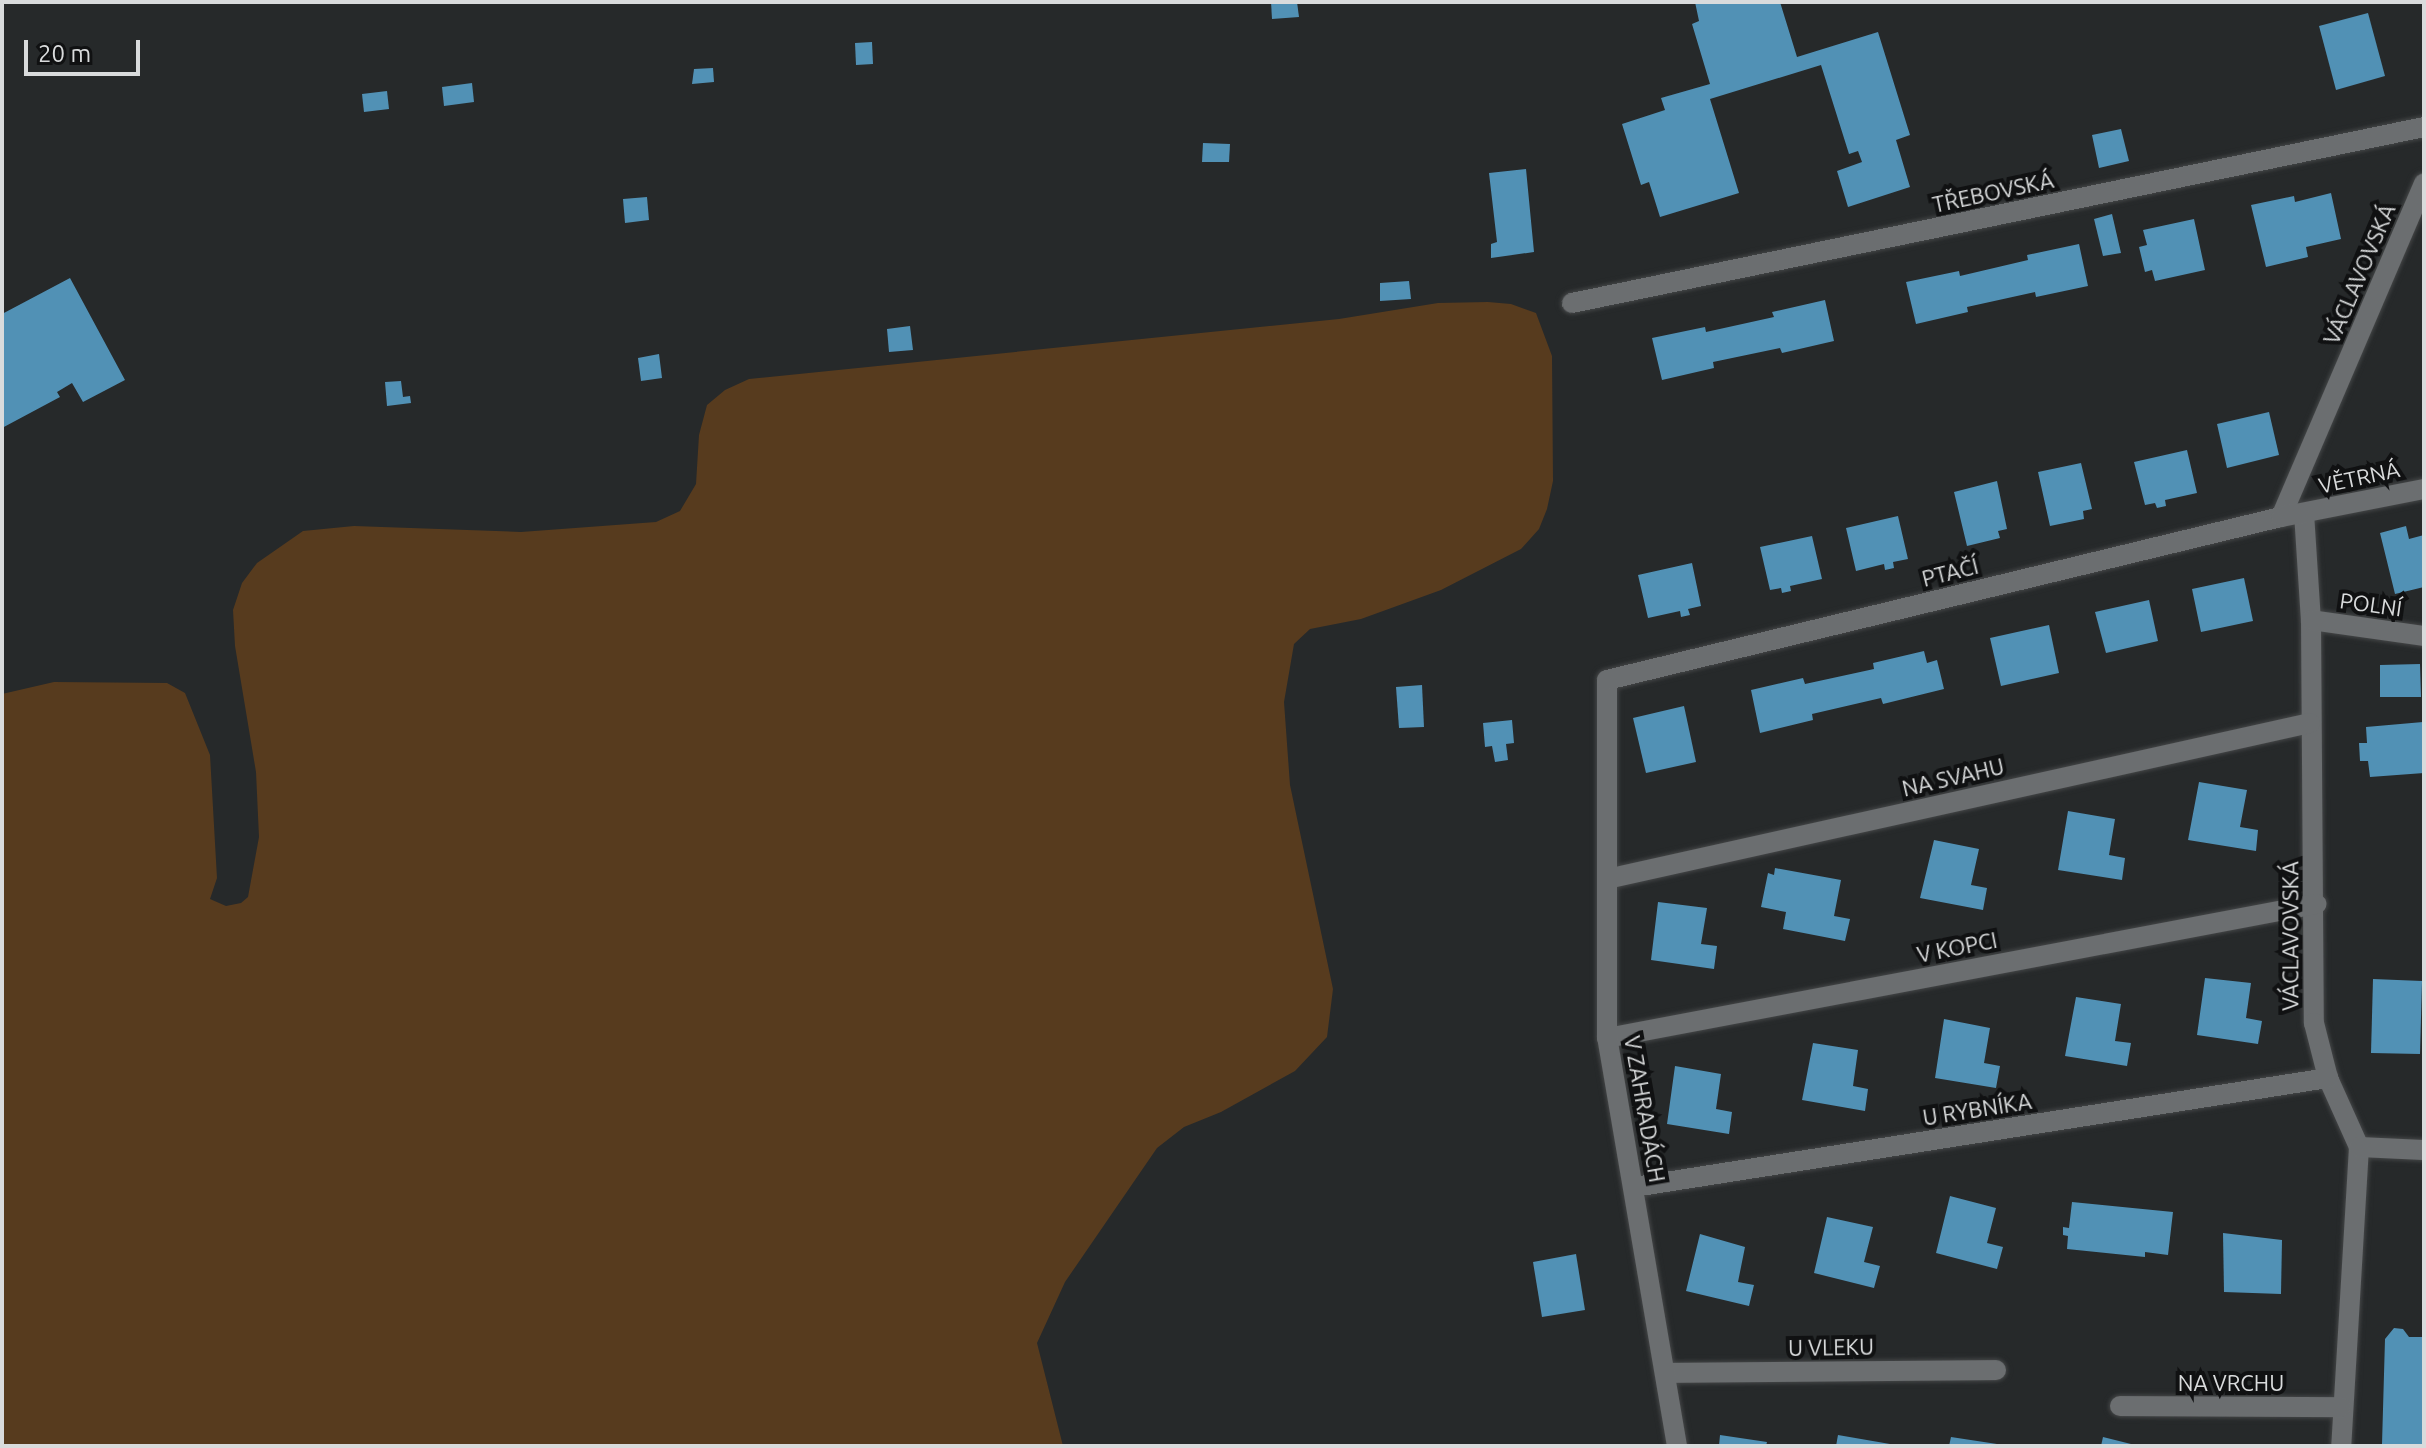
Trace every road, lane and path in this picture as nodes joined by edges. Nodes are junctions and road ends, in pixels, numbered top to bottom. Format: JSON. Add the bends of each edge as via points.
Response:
{"nodes":[{"id":1,"x":2424,"y":127,"type":"edge"},
{"id":2,"x":2424,"y":183,"type":"edge"},
{"id":3,"x":1572,"y":303,"type":"dead end"},
{"id":4,"x":2424,"y":489,"type":"edge"},
{"id":5,"x":2304,"y":513,"type":"junction"},
{"id":6,"x":2281,"y":517,"type":"junction"},
{"id":7,"x":2311,"y":620,"type":"junction"},
{"id":8,"x":2424,"y":636,"type":"edge"},
{"id":9,"x":1607,"y":680,"type":"joint"},
{"id":10,"x":2310,"y":723,"type":"junction"},
{"id":11,"x":1607,"y":879,"type":"junction"},
{"id":12,"x":2316,"y":904,"type":"junction"},
{"id":13,"x":1607,"y":1038,"type":"junction"},
{"id":14,"x":2328,"y":1078,"type":"junction"},
{"id":15,"x":2359,"y":1147,"type":"junction"},
{"id":16,"x":2424,"y":1150,"type":"edge"},
{"id":17,"x":1634,"y":1187,"type":"junction"},
{"id":18,"x":1996,"y":1370,"type":"dead end"},
{"id":19,"x":1666,"y":1373,"type":"junction"},
{"id":20,"x":2120,"y":1406,"type":"dead end"},
{"id":21,"x":2341,"y":1407,"type":"junction"},
{"id":22,"x":1677,"y":1446,"type":"edge"},
{"id":23,"x":2341,"y":1446,"type":"edge"}],
"edges":[{"from":1,"to":3,"type":"street","name":"TŘEBOVSKÁ"},
{"from":2,"to":6,"type":"street","name":"VÁCLAVOVSKÁ"},
{"from":4,"to":5,"type":"street","name":"VĚTRNÁ"},
{"from":5,"to":6,"type":"street","name":"PTAČÍ"},
{"from":5,"to":7,"type":"street","name":"VÁCLAVOVSKÁ"},
{"from":6,"to":9,"type":"street","name":"PTAČÍ"},
{"from":7,"to":8,"type":"street","name":"POLNÍ"},
{"from":7,"to":10,"type":"street","name":"VÁCLAVOVSKÁ"},
{"from":9,"to":11,"type":"street","name":"V ZAHRADÁCH"},
{"from":10,"to":11,"type":"street","name":"NA SVAHU"},
{"from":10,"to":12,"type":"street","name":"VÁCLAVOVSKÁ"},
{"from":11,"to":13,"type":"street","name":"V ZAHRADÁCH"},
{"from":12,"to":13,"type":"street","name":"V KOPCI"},
{"from":12,"to":14,"type":"street","name":"VÁCLAVOVSKÁ","via":[[2314,1023]]},
{"from":13,"to":17,"type":"street","name":"V ZAHRADÁCH"},
{"from":14,"to":15,"type":"street","name":"VÁCLAVOVSKÁ"},
{"from":14,"to":17,"type":"street","name":"U RYBNÍKA"},
{"from":15,"to":16,"type":"street"},
{"from":15,"to":21,"type":"street","name":"VÁCLAVOVSKÁ"},
{"from":17,"to":19,"type":"street","name":"V ZAHRADÁCH"},
{"from":18,"to":19,"type":"street","name":"U VLEKU"},
{"from":19,"to":22,"type":"street","name":"V ZAHRADÁCH"},
{"from":20,"to":21,"type":"street","name":"NA VRCHU"},
{"from":21,"to":23,"type":"street","name":"VÁCLAVOVSKÁ"}]}
